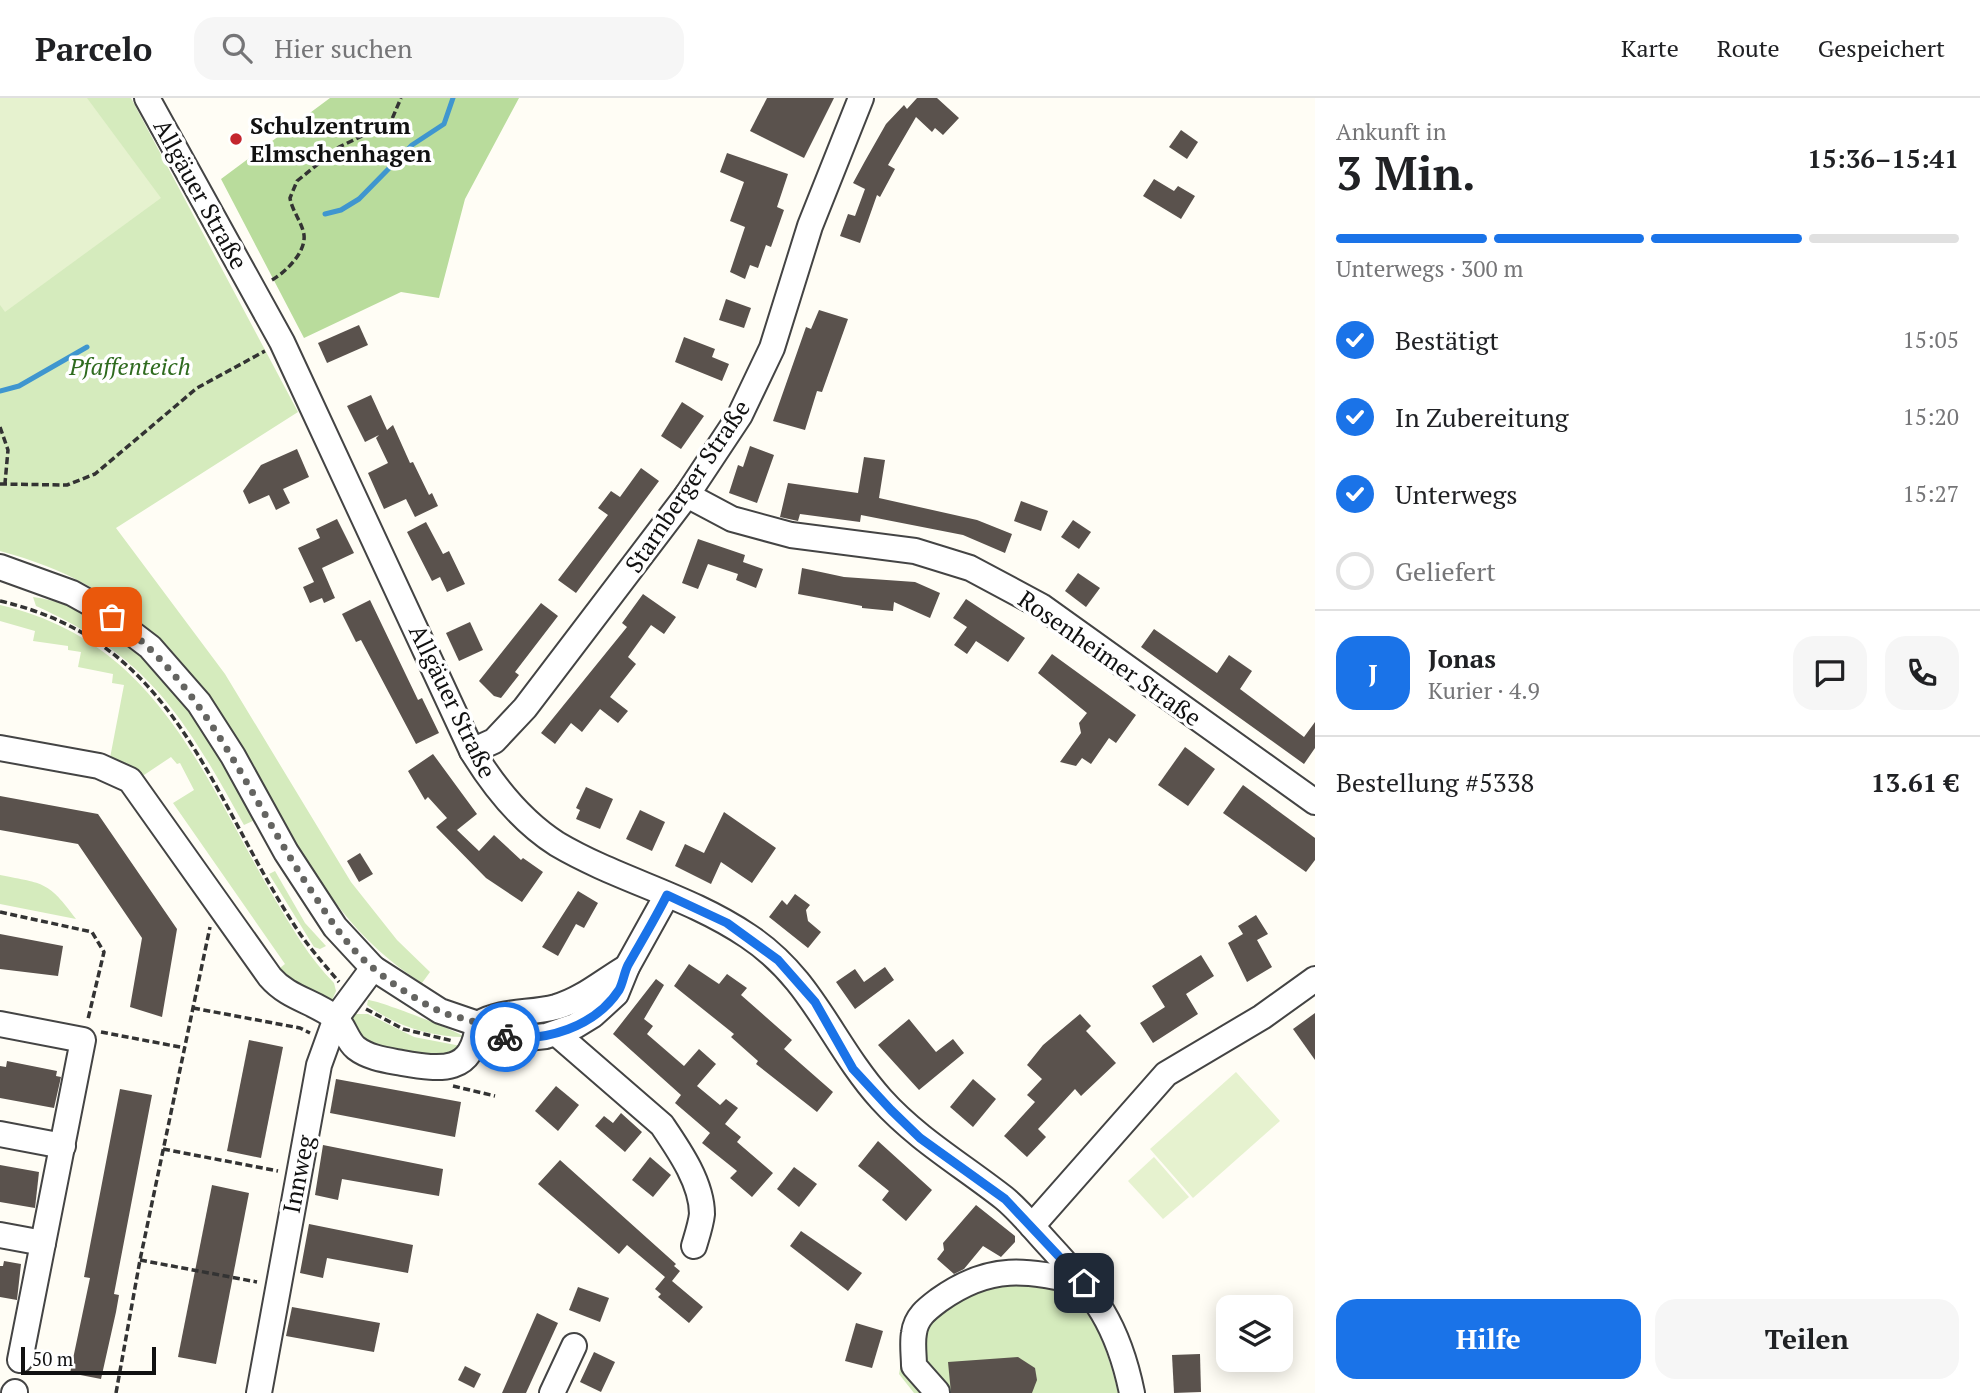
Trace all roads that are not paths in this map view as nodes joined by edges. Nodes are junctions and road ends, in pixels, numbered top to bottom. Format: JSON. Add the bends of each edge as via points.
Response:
{"nodes":[{"id":1,"x":148,"y":98,"type":"edge"},
{"id":2,"x":861,"y":98,"type":"edge"},
{"id":3,"x":687,"y":495,"type":"junction"},
{"id":4,"x":0,"y":566,"type":"edge"},
{"id":5,"x":0,"y":748,"type":"edge"},
{"id":6,"x":472,"y":751,"type":"junction"},
{"id":7,"x":1315,"y":802,"type":"edge"},
{"id":8,"x":667,"y":895,"type":"junction"},
{"id":9,"x":627,"y":967,"type":"junction"},
{"id":10,"x":373,"y":968,"type":"junction"},
{"id":11,"x":1315,"y":979,"type":"edge"},
{"id":12,"x":538,"y":1011,"type":"junction"},
{"id":13,"x":336,"y":1018,"type":"junction"},
{"id":14,"x":0,"y":1024,"type":"edge"},
{"id":15,"x":476,"y":1033,"type":"junction"},
{"id":16,"x":551,"y":1035,"type":"junction"},
{"id":17,"x":0,"y":1134,"type":"edge"},
{"id":18,"x":63,"y":1146,"type":"junction"},
{"id":19,"x":1032,"y":1226,"type":"junction"},
{"id":20,"x":0,"y":1235,"type":"edge"},
{"id":21,"x":43,"y":1243,"type":"junction"},
{"id":22,"x":694,"y":1246,"type":"dead end"},
{"id":23,"x":1084,"y":1283,"type":"junction"},
{"id":24,"x":574,"y":1346,"type":"dead end"},
{"id":25,"x":20,"y":1360,"type":"dead end"},
{"id":26,"x":937,"y":1392,"type":"edge"},
{"id":27,"x":259,"y":1393,"type":"edge"},
{"id":28,"x":552,"y":1393,"type":"edge"},
{"id":29,"x":1132,"y":1393,"type":"edge"}],
"edges":[{"from":1,"to":6,"type":"street","name":"Allgäuer Straße","via":[[282,342]]},
{"from":2,"to":3,"type":"street","name":"Starnberger Straße","via":[[810,226],[772,348],[740,415]]},
{"from":3,"to":6,"type":"street","name":"Starnberger Straße","via":[[525,708],[494,741]]},
{"from":3,"to":7,"type":"street","name":"Rosenheimer Straße","via":[[732,519],[791,535],[915,551],[970,568],[1041,606]]},
{"from":4,"to":10,"type":"street","via":[[50,583],[99,608],[175,673],[233,755],[286,852],[335,927]]},
{"from":5,"to":13,"type":"street","via":[[99,766],[130,780],[278,987]]},
{"from":6,"to":8,"type":"street","name":"Allgäuer Straße","via":[[516,811],[556,843]]},
{"from":8,"to":9,"type":"street"},
{"from":8,"to":19,"type":"street","name":"Allgäuer Straße","via":[[727,923],[778,960],[815,1002],[853,1069],[891,1110],[920,1138],[1005,1199]]},
{"from":9,"to":12,"type":"street","via":[[576,1000]]},
{"from":9,"to":16,"type":"street","via":[[621,987],[606,1004],[575,1026]]},
{"from":10,"to":13,"type":"street","name":"Innweg"},
{"from":10,"to":15,"type":"street"},
{"from":11,"to":19,"type":"street","via":[[1262,1017],[1166,1074]]},
{"from":12,"to":15,"type":"street","via":[[495,1014]]},
{"from":12,"to":16,"type":"street"},
{"from":13,"to":15,"type":"street","via":[[349,1042],[368,1055],[445,1068],[466,1057]]},
{"from":13,"to":27,"type":"street","name":"Innweg","via":[[326,1041],[298,1174]]},
{"from":14,"to":18,"type":"street","via":[[84,1035]]},
{"from":15,"to":16,"type":"street"},
{"from":16,"to":22,"type":"street","via":[[662,1125],[675,1144],[700,1195],[702,1216]]},
{"from":17,"to":18,"type":"street"},
{"from":18,"to":21,"type":"street"},
{"from":19,"to":23,"type":"street","name":"Allgäuer Straße"},
{"from":20,"to":21,"type":"street"},
{"from":21,"to":25,"type":"street"},
{"from":23,"to":26,"type":"street","via":[[1004,1272],[970,1280],[921,1313],[914,1333],[914,1366]]},
{"from":23,"to":29,"type":"street","name":"Allgäuer Straße","via":[[1104,1311],[1124,1354]]},
{"from":24,"to":28,"type":"street"}]}
